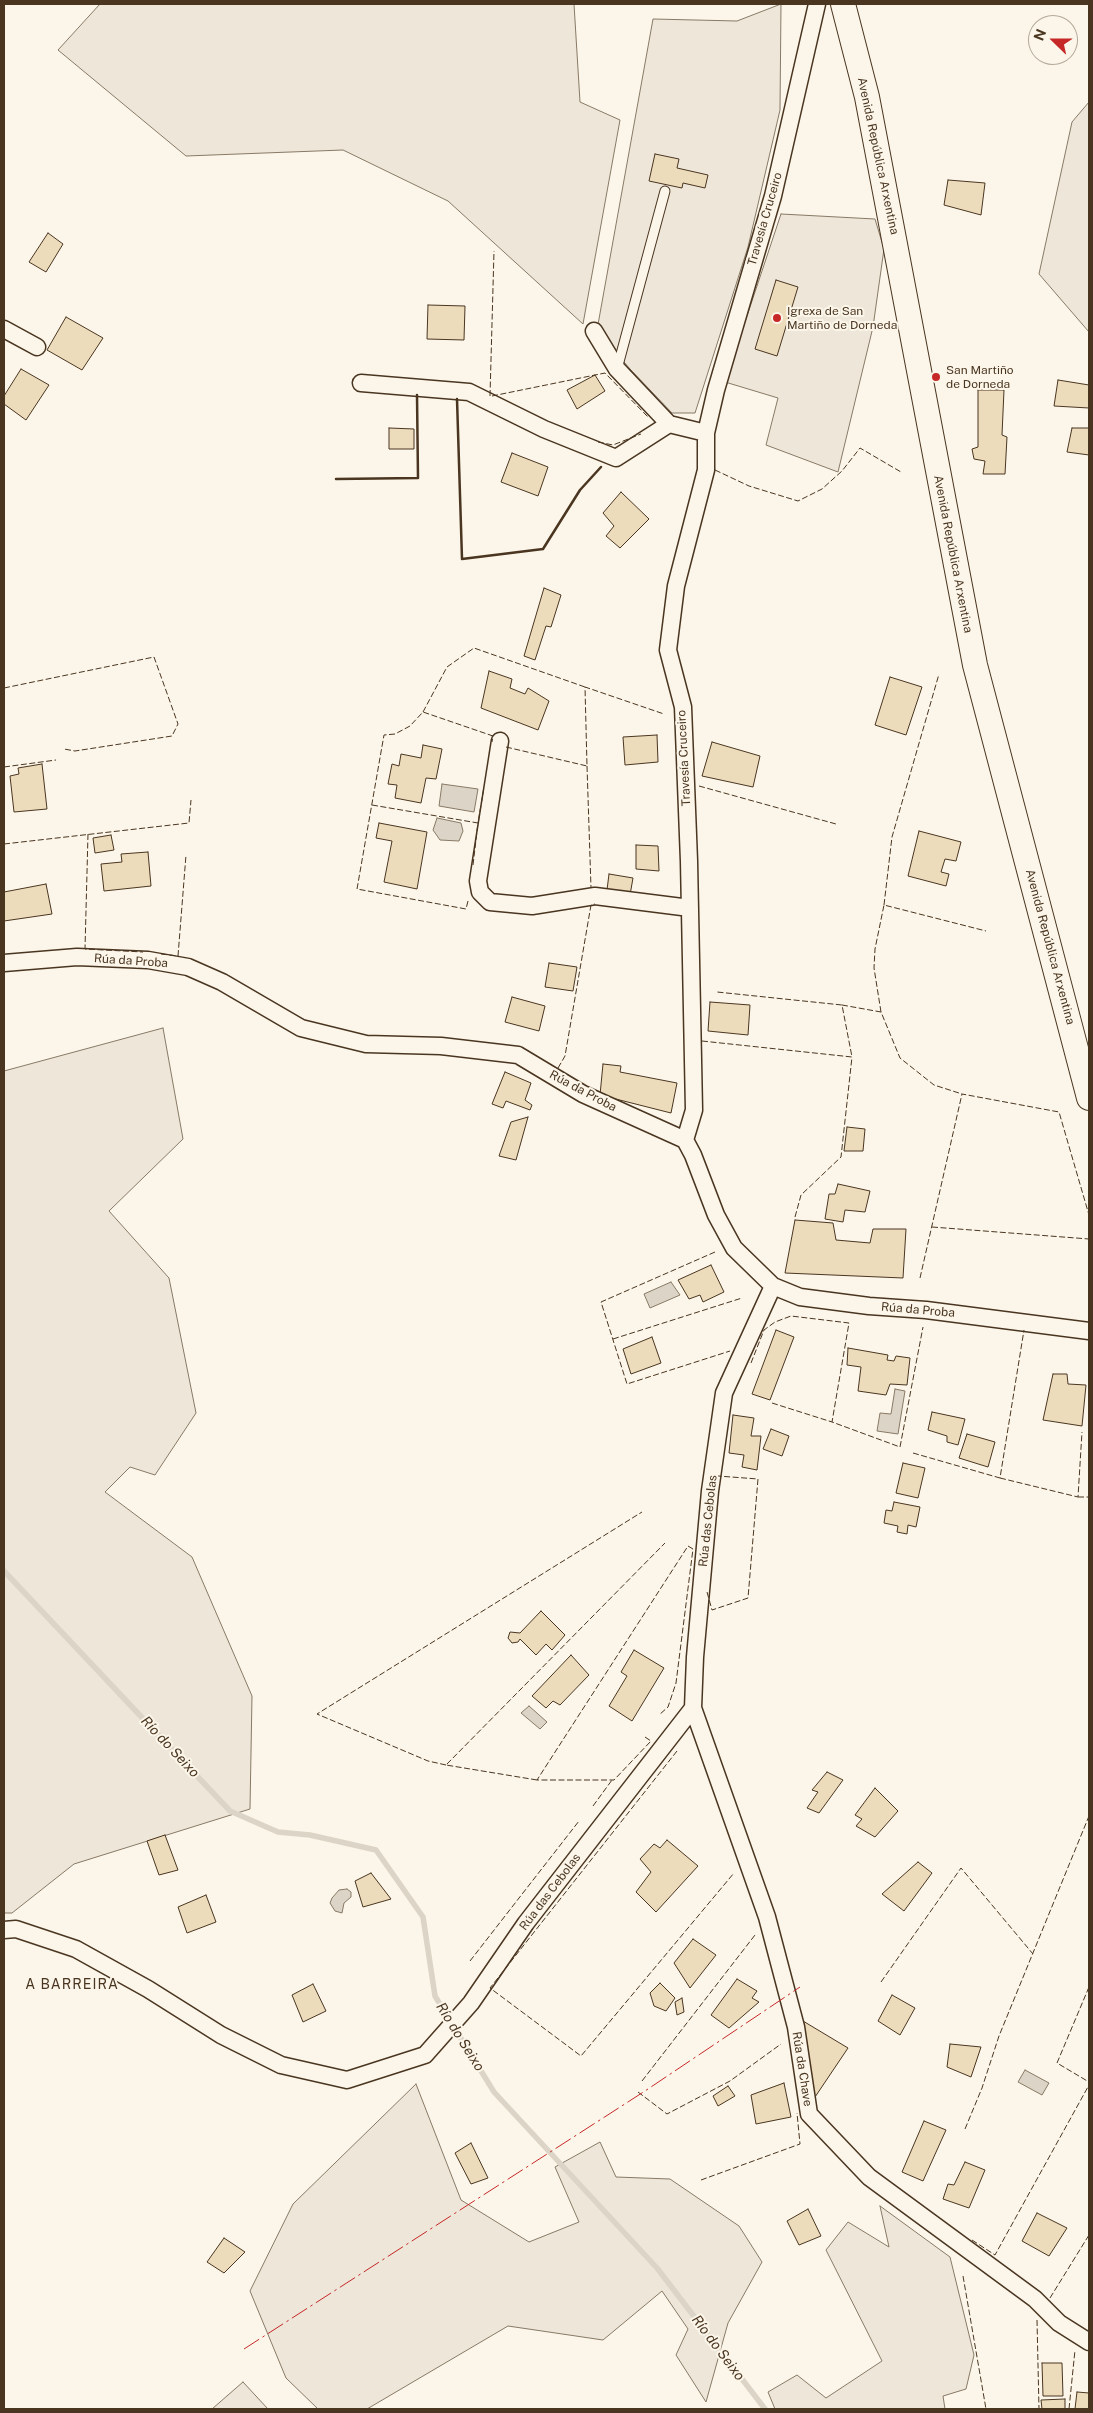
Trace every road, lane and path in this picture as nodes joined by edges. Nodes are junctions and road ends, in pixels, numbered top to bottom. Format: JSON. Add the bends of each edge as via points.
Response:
{"nodes":[{"id":1,"x":817,"y":4,"type":"edge"},
{"id":2,"x":843,"y":4,"type":"edge"},
{"id":3,"x":664,"y":192,"type":"dead end"},
{"id":4,"x":4,"y":329,"type":"edge"},
{"id":5,"x":594,"y":331,"type":"dead end"},
{"id":6,"x":36,"y":347,"type":"dead end"},
{"id":7,"x":617,"y":369,"type":"junction"},
{"id":8,"x":361,"y":383,"type":"dead end"},
{"id":9,"x":669,"y":424,"type":"junction"},
{"id":10,"x":706,"y":433,"type":"junction"},
{"id":11,"x":500,"y":741,"type":"dead end"},
{"id":12,"x":690,"y":908,"type":"junction"},
{"id":13,"x":4,"y":963,"type":"edge"},
{"id":14,"x":1089,"y":1098,"type":"edge"},
{"id":15,"x":685,"y":1140,"type":"junction"},
{"id":16,"x":773,"y":1286,"type":"junction"},
{"id":17,"x":1089,"y":1331,"type":"edge"},
{"id":18,"x":693,"y":1708,"type":"junction"},
{"id":19,"x":4,"y":1930,"type":"edge"},
{"id":20,"x":1089,"y":2342,"type":"edge"}],
"edges":[{"from":1,"to":10,"type":"street","name":"Travesía Cruceiro","via":[[773,196]]},
{"from":2,"to":14,"type":"main road","name":"Avenida República Arxentina","via":[[886,190],[973,656]]},
{"from":3,"to":7,"type":"lane"},
{"from":4,"to":6,"type":"street"},
{"from":5,"to":7,"type":"street"},
{"from":7,"to":9,"type":"street"},
{"from":8,"to":9,"type":"street","via":[[469,392],[616,458]]},
{"from":9,"to":10,"type":"street"},
{"from":10,"to":12,"type":"street","name":"Travesía Cruceiro","via":[[706,470],[676,586],[668,650],[682,707]]},
{"from":11,"to":12,"type":"street","via":[[478,881],[480,892],[490,902],[532,906],[595,896]]},
{"from":12,"to":15,"type":"street","name":"Travesía Cruceiro","via":[[694,1110]]},
{"from":13,"to":15,"type":"street","name":"Rúa da Proba","via":[[77,957],[148,960],[188,966],[301,1028],[366,1044],[441,1046],[518,1055],[583,1094]]},
{"from":15,"to":16,"type":"street","name":"Rúa da Proba","via":[[716,1215],[734,1248]]},
{"from":16,"to":17,"type":"street","name":"Rúa da Proba","via":[[809,1298]]},
{"from":16,"to":18,"type":"street","name":"Rúa das Cebolas","via":[[724,1393],[710,1491]]},
{"from":18,"to":19,"type":"street","name":"Rúa das Cebolas","via":[[526,1923],[471,2003],[425,2055],[347,2080],[282,2065],[221,2035],[76,1949],[16,1929]]},
{"from":18,"to":20,"type":"street","name":"Rúa da Chave","via":[[767,1917],[796,2027],[809,2114],[869,2177]]}]}
